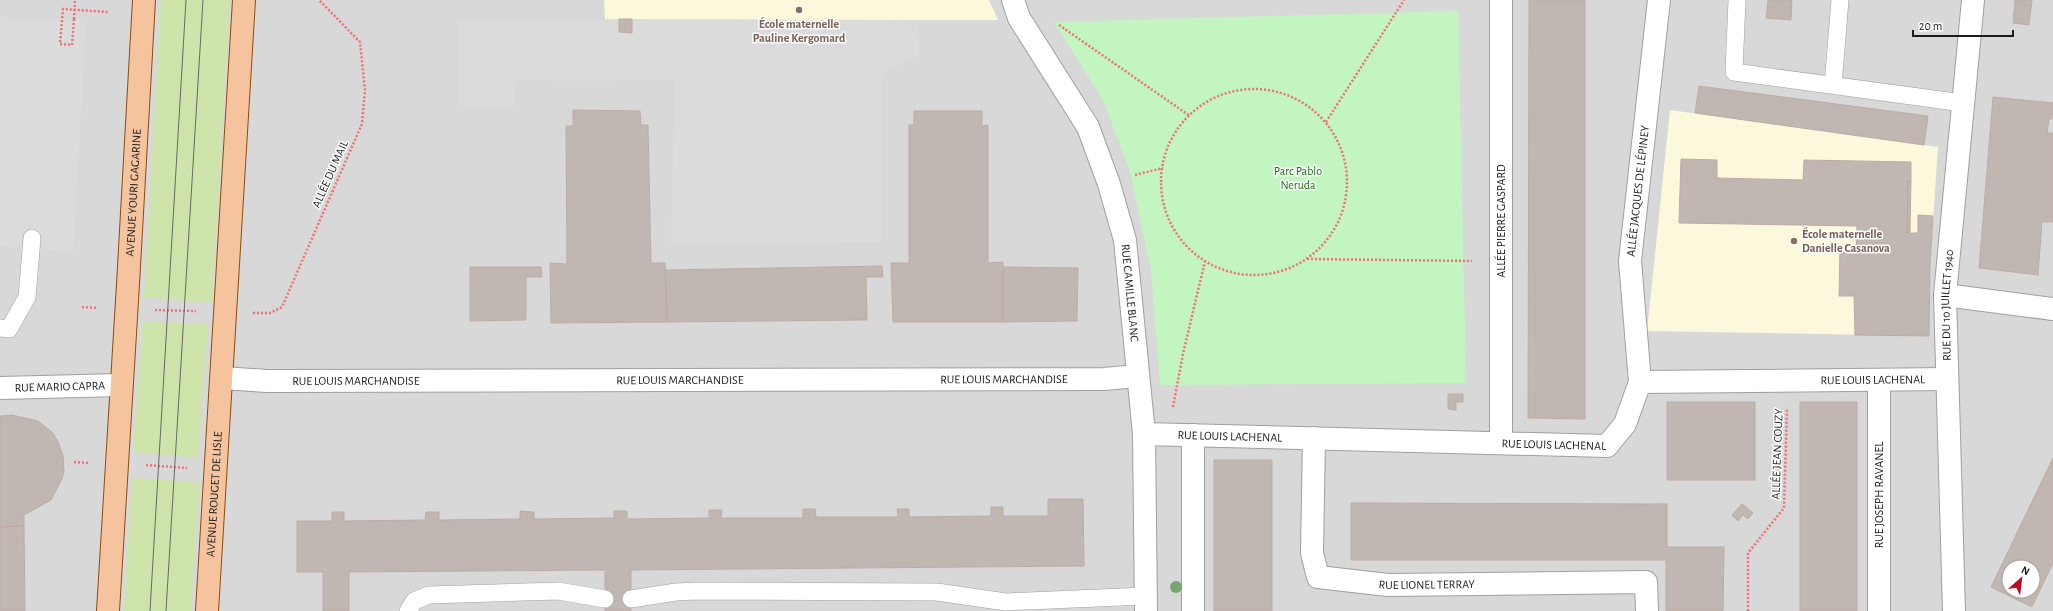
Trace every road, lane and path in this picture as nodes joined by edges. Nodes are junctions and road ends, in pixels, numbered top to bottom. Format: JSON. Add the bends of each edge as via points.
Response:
{"nodes":[{"id":1,"x":75,"y":0,"type":"edge"},
{"id":2,"x":144,"y":0,"type":"edge"},
{"id":3,"x":244,"y":0,"type":"edge"},
{"id":4,"x":319,"y":0,"type":"edge"},
{"id":5,"x":1013,"y":0,"type":"edge"},
{"id":6,"x":1404,"y":0,"type":"edge"},
{"id":7,"x":1501,"y":0,"type":"edge"},
{"id":8,"x":1659,"y":0,"type":"edge"},
{"id":9,"x":1737,"y":0,"type":"edge"},
{"id":10,"x":1840,"y":0,"type":"edge"},
{"id":11,"x":1973,"y":0,"type":"edge"},
{"id":12,"x":108,"y":12,"type":"dead end"},
{"id":13,"x":1054,"y":22,"type":"dead end"},
{"id":14,"x":1833,"y":86,"type":"junction"},
{"id":15,"x":1963,"y":103,"type":"junction"},
{"id":16,"x":1190,"y":116,"type":"junction"},
{"id":17,"x":1326,"y":122,"type":"junction"},
{"id":18,"x":1163,"y":168,"type":"junction"},
{"id":19,"x":1131,"y":176,"type":"dead end"},
{"id":20,"x":32,"y":238,"type":"dead end"},
{"id":21,"x":1307,"y":259,"type":"junction"},
{"id":22,"x":1205,"y":261,"type":"junction"},
{"id":23,"x":1501,"y":261,"type":"junction"},
{"id":24,"x":1945,"y":295,"type":"junction"},
{"id":25,"x":2053,"y":309,"type":"edge"},
{"id":26,"x":225,"y":313,"type":"junction"},
{"id":27,"x":0,"y":328,"type":"edge"},
{"id":28,"x":1138,"y":376,"type":"junction"},
{"id":29,"x":222,"y":378,"type":"junction"},
{"id":30,"x":1947,"y":379,"type":"junction"},
{"id":31,"x":1788,"y":380,"type":"junction"},
{"id":32,"x":1879,"y":380,"type":"junction"},
{"id":33,"x":1640,"y":382,"type":"junction"},
{"id":34,"x":120,"y":385,"type":"junction"},
{"id":35,"x":0,"y":388,"type":"edge"},
{"id":36,"x":1144,"y":434,"type":"junction"},
{"id":37,"x":1168,"y":435,"type":"junction"},
{"id":38,"x":1193,"y":435,"type":"junction"},
{"id":39,"x":1314,"y":438,"type":"junction"},
{"id":40,"x":1501,"y":443,"type":"junction"},
{"id":41,"x":117,"y":464,"type":"junction"},
{"id":42,"x":215,"y":470,"type":"junction"},
{"id":43,"x":605,"y":599,"type":"dead end"},
{"id":44,"x":631,"y":599,"type":"dead end"},
{"id":45,"x":1146,"y":603,"type":"edge"},
{"id":46,"x":108,"y":611,"type":"edge"},
{"id":47,"x":207,"y":611,"type":"edge"},
{"id":48,"x":408,"y":611,"type":"edge"},
{"id":49,"x":1193,"y":611,"type":"edge"},
{"id":50,"x":1647,"y":611,"type":"edge"},
{"id":51,"x":1748,"y":611,"type":"edge"},
{"id":52,"x":1879,"y":611,"type":"edge"},
{"id":53,"x":1954,"y":611,"type":"edge"}],
"edges":[{"from":1,"to":12,"type":"path","bridge":true,"via":[[74,19],[72,45],[60,44],[63,9]]},
{"from":2,"to":34,"type":"main road","name":"AVENUE YOURI GAGARINE","via":[[127,309]]},
{"from":3,"to":26,"type":"main road"},
{"from":4,"to":26,"type":"path","name":"ALLÉE DU MAIL","via":[[360,42],[365,90],[362,124],[282,307],[270,313]]},
{"from":5,"to":28,"type":"street","name":"RUE CAMILLE BLANC","via":[[1019,18],[1088,127],[1109,184],[1125,240]]},
{"from":6,"to":17,"type":"path"},
{"from":7,"to":23,"type":"street","name":"ALLÉE PIERRE GASPARD"},
{"from":8,"to":33,"type":"street","name":"ALLÉE JACQUES DE LÉPINEY","via":[[1630,261]]},
{"from":9,"to":14,"type":"lane","via":[[1734,72]]},
{"from":10,"to":14,"type":"lane"},
{"from":11,"to":15,"type":"street","name":"RUE DU 10 JUILLET 1940"},
{"from":13,"to":16,"type":"path"},
{"from":14,"to":15,"type":"lane"},
{"from":15,"to":24,"type":"street","name":"RUE DU 10 JUILLET 1940"},
{"from":16,"to":17,"type":"path","via":[[1198,107],[1224,93],[1254,88],[1284,94],[1307,105]]},
{"from":16,"to":18,"type":"path","via":[[1177,129],[1164,156]]},
{"from":17,"to":21,"type":"path","via":[[1340,145],[1347,169],[1347,195],[1340,220],[1326,242]]},
{"from":18,"to":19,"type":"path"},
{"from":18,"to":22,"type":"path","via":[[1161,186],[1167,216],[1182,241]]},
{"from":20,"to":27,"type":"lane","via":[[27,297],[9,328]]},
{"from":21,"to":22,"type":"path","via":[[1284,271],[1259,275],[1233,273]]},
{"from":21,"to":23,"type":"path"},
{"from":22,"to":37,"type":"path","via":[[1183,354]]},
{"from":23,"to":40,"type":"street","name":"ALLÉE PIERRE GASPARD"},
{"from":24,"to":25,"type":"street"},
{"from":24,"to":30,"type":"street","name":"RUE DU 10 JUILLET 1940"},
{"from":26,"to":29,"type":"main road"},
{"from":28,"to":29,"type":"street","name":"RUE LOUIS MARCHANDISE","via":[[1088,379],[267,381]]},
{"from":28,"to":36,"type":"street","name":"RUE CAMILLE BLANC"},
{"from":29,"to":42,"type":"main road","name":"AVENUE ROUGET DE LISLE"},
{"from":30,"to":32,"type":"street","name":"RUE LOUIS LACHENAL"},
{"from":30,"to":53,"type":"street","name":"RUE DU 10 JUILLET 1940"},
{"from":31,"to":32,"type":"street","name":"RUE LOUIS LACHENAL"},
{"from":31,"to":33,"type":"street","name":"RUE LOUIS LACHENAL"},
{"from":31,"to":51,"type":"path","name":"ALLÉE JEAN COUZY","via":[[1784,508],[1748,553]]},
{"from":32,"to":52,"type":"street","name":"RUE JOSEPH RAVANEL"},
{"from":33,"to":40,"type":"street","name":"RUE LOUIS LACHENAL","via":[[1625,424],[1607,446]]},
{"from":34,"to":35,"type":"street","name":"RUE MARIO CAPRA"},
{"from":34,"to":41,"type":"main road"},
{"from":36,"to":37,"type":"street","name":"RUE LOUIS LACHENAL"},
{"from":36,"to":45,"type":"street","name":"RUE CAMILLE BLANC"},
{"from":37,"to":38,"type":"street","name":"RUE LOUIS LACHENAL"},
{"from":38,"to":39,"type":"street","name":"RUE LOUIS LACHENAL"},
{"from":38,"to":49,"type":"street"},
{"from":39,"to":40,"type":"street","name":"RUE LOUIS LACHENAL"},
{"from":39,"to":50,"type":"street","name":"RUE LIONEL TERRAY","via":[[1312,553],[1318,577],[1388,585],[1646,582]]},
{"from":41,"to":42,"type":"path"},
{"from":41,"to":46,"type":"main road"},
{"from":42,"to":47,"type":"main road","name":"AVENUE ROUGET DE LISLE"},
{"from":43,"to":48,"type":"lane","via":[[558,591],[429,595],[414,601]]},
{"from":44,"to":45,"type":"lane","via":[[697,591],[938,592],[1006,602]]}]}
